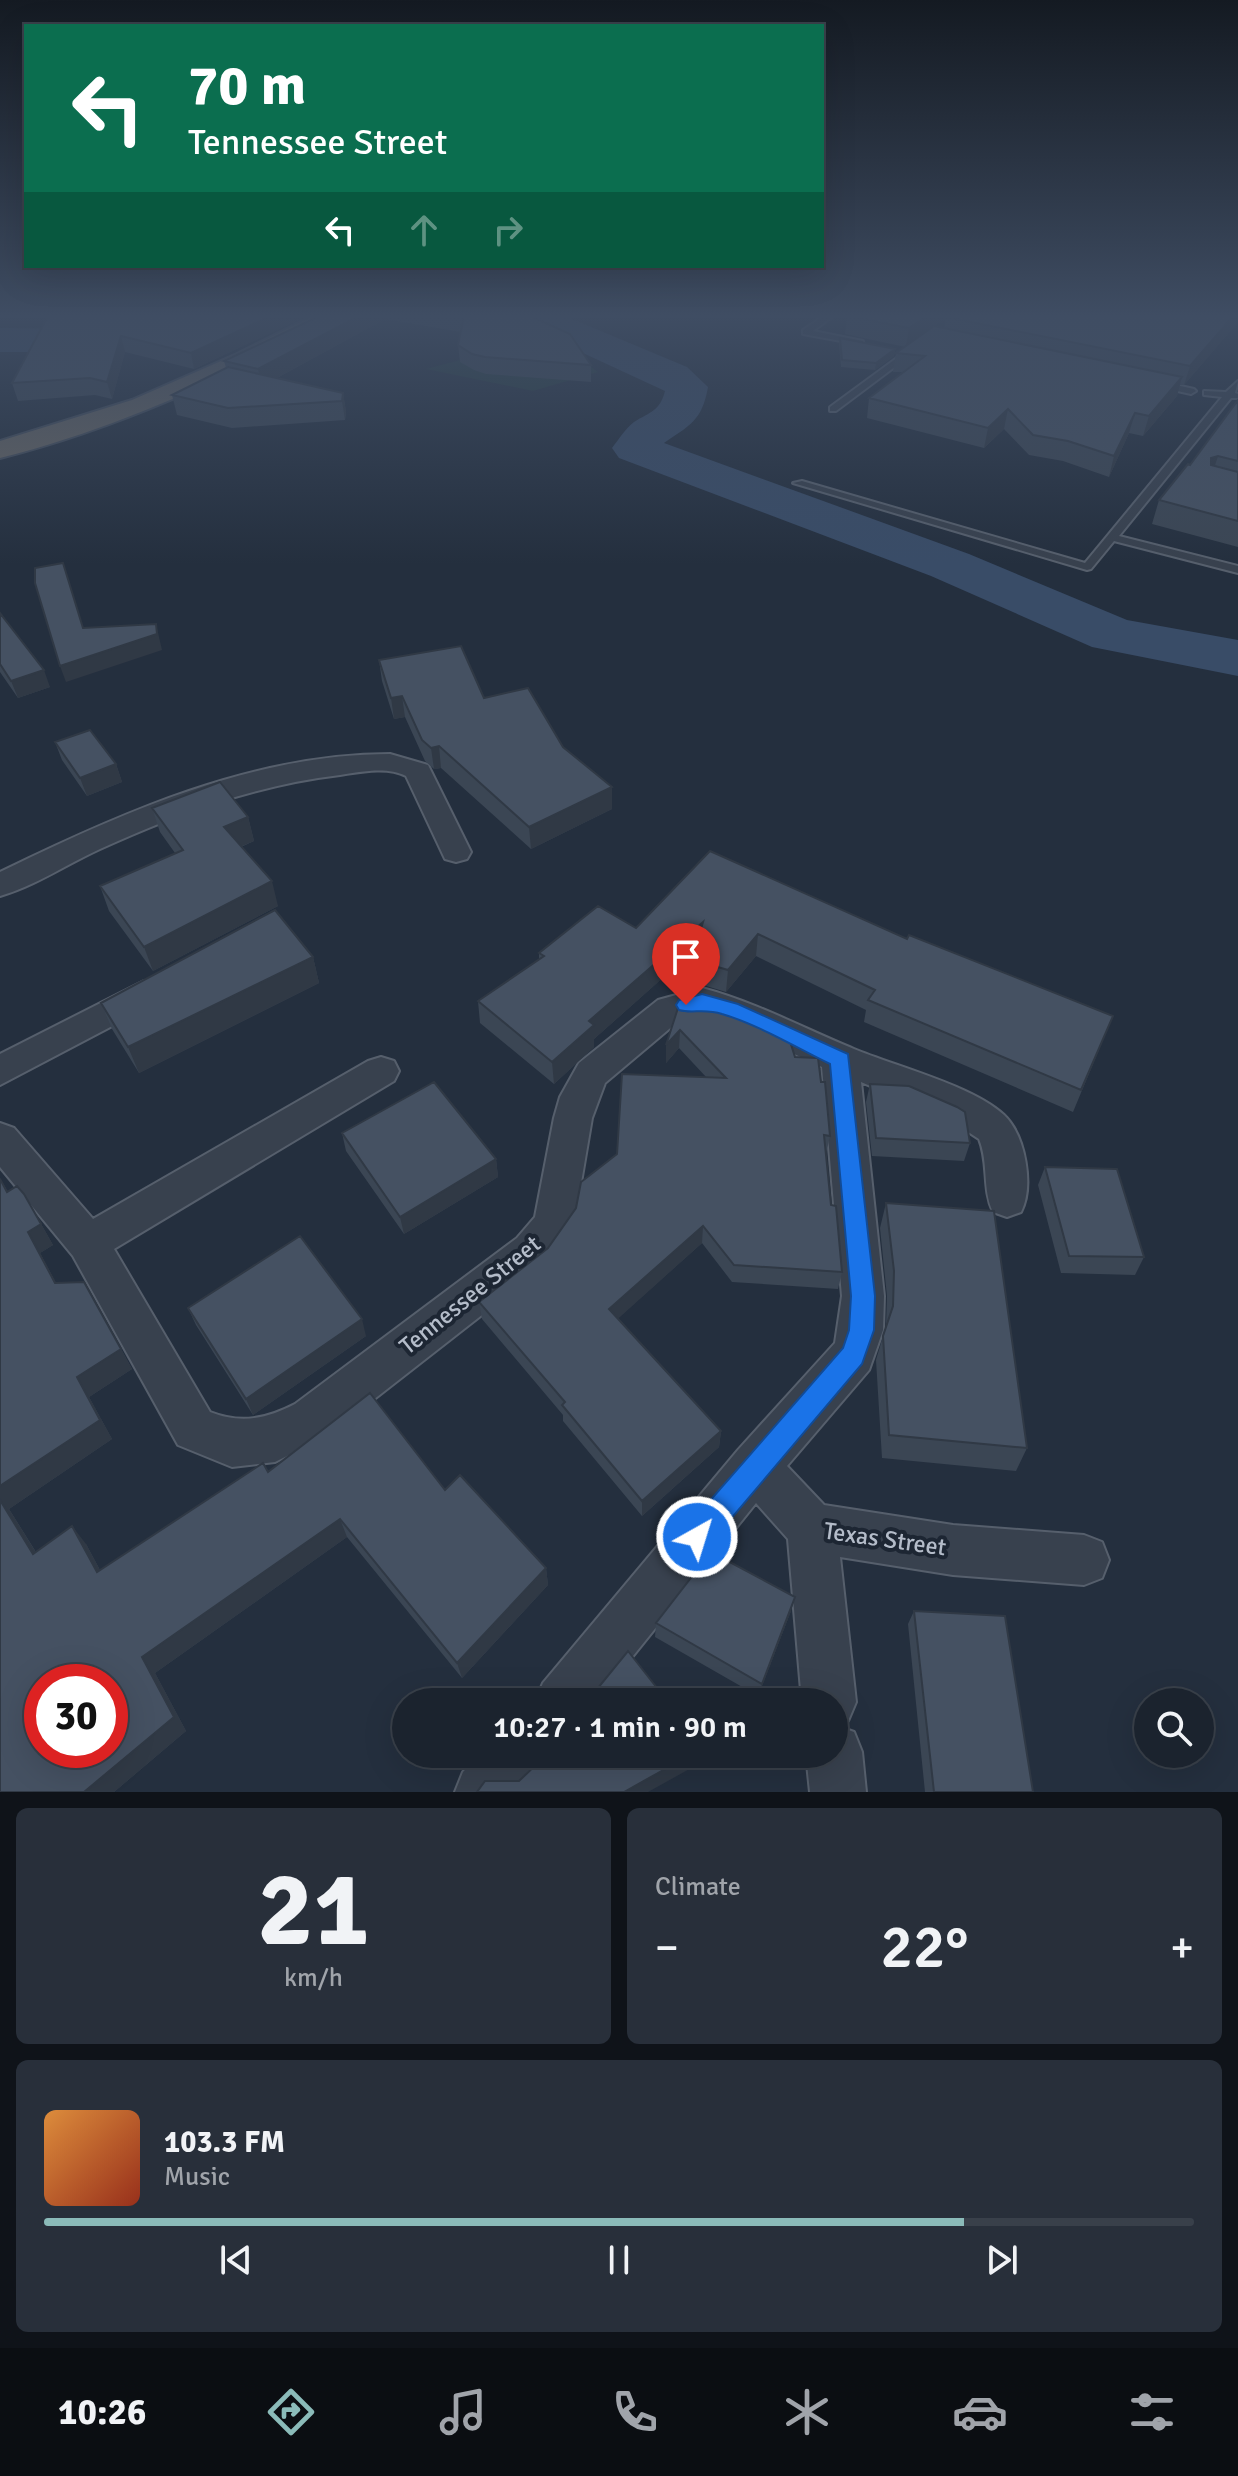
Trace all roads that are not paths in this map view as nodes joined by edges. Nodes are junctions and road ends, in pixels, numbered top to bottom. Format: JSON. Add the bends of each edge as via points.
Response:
{"nodes":[{"id":1,"x":119,"y":398,"type":"edge"},
{"id":2,"x":158,"y":398,"type":"edge"},
{"id":3,"x":848,"y":398,"type":"edge"},
{"id":4,"x":1233,"y":398,"type":"edge"},
{"id":5,"x":833,"y":409,"type":"dead end"},
{"id":6,"x":0,"y":437,"type":"edge"},
{"id":7,"x":0,"y":450,"type":"edge"},
{"id":8,"x":798,"y":483,"type":"dead end"},
{"id":9,"x":1111,"y":537,"type":"junction"},
{"id":10,"x":1238,"y":570,"type":"edge"},
{"id":11,"x":456,"y":852,"type":"dead end"},
{"id":12,"x":0,"y":885,"type":"edge"},
{"id":13,"x":167,"y":982,"type":"edge"},
{"id":14,"x":840,"y":1059,"type":"junction"},
{"id":15,"x":0,"y":1071,"type":"edge"},
{"id":16,"x":381,"y":1071,"type":"dead end"},
{"id":17,"x":0,"y":1139,"type":"edge"},
{"id":18,"x":1007,"y":1200,"type":"dead end"},
{"id":19,"x":88,"y":1243,"type":"junction"},
{"id":20,"x":755,"y":1467,"type":"junction"},
{"id":21,"x":812,"y":1528,"type":"junction"},
{"id":22,"x":1084,"y":1560,"type":"dead end"},
{"id":23,"x":573,"y":1688,"type":"edge"},
{"id":24,"x":828,"y":1688,"type":"edge"},
{"id":25,"x":506,"y":1768,"type":"edge"},
{"id":26,"x":836,"y":1768,"type":"edge"},
{"id":27,"x":483,"y":1792,"type":"edge"},
{"id":28,"x":838,"y":1792,"type":"edge"}],
"edges":[{"from":1,"to":6,"type":"highway"},
{"from":2,"to":7,"type":"highway"},
{"from":3,"to":5,"type":"lane"},
{"from":4,"to":9,"type":"lane"},
{"from":8,"to":9,"type":"lane","via":[[1087,567]]},
{"from":9,"to":10,"type":"lane"},
{"from":11,"to":12,"type":"street","via":[[418,771],[406,763],[343,765],[248,782],[78,846]]},
{"from":13,"to":15,"type":"street"},
{"from":14,"to":18,"type":"street","name":"Tennessee Street","via":[[992,1127],[1004,1150]]},
{"from":14,"to":19,"type":"street","name":"Tennessee Street","via":[[731,1009],[702,1001],[670,1009],[592,1073],[573,1118],[554,1224],[532,1251],[311,1420],[275,1439],[232,1444],[194,1429]]},
{"from":14,"to":20,"type":"street","via":[[863,1296],[861,1330],[853,1355]]},
{"from":16,"to":19,"type":"street"},
{"from":17,"to":19,"type":"street","name":"Tennessee Street"},
{"from":20,"to":21,"type":"street"},
{"from":20,"to":23,"type":"street"},
{"from":21,"to":22,"type":"street","name":"Texas Street","via":[[953,1550]]},
{"from":21,"to":24,"type":"street","name":"Texas Street"},
{"from":25,"to":27,"type":"street"},
{"from":26,"to":28,"type":"street"}]}
